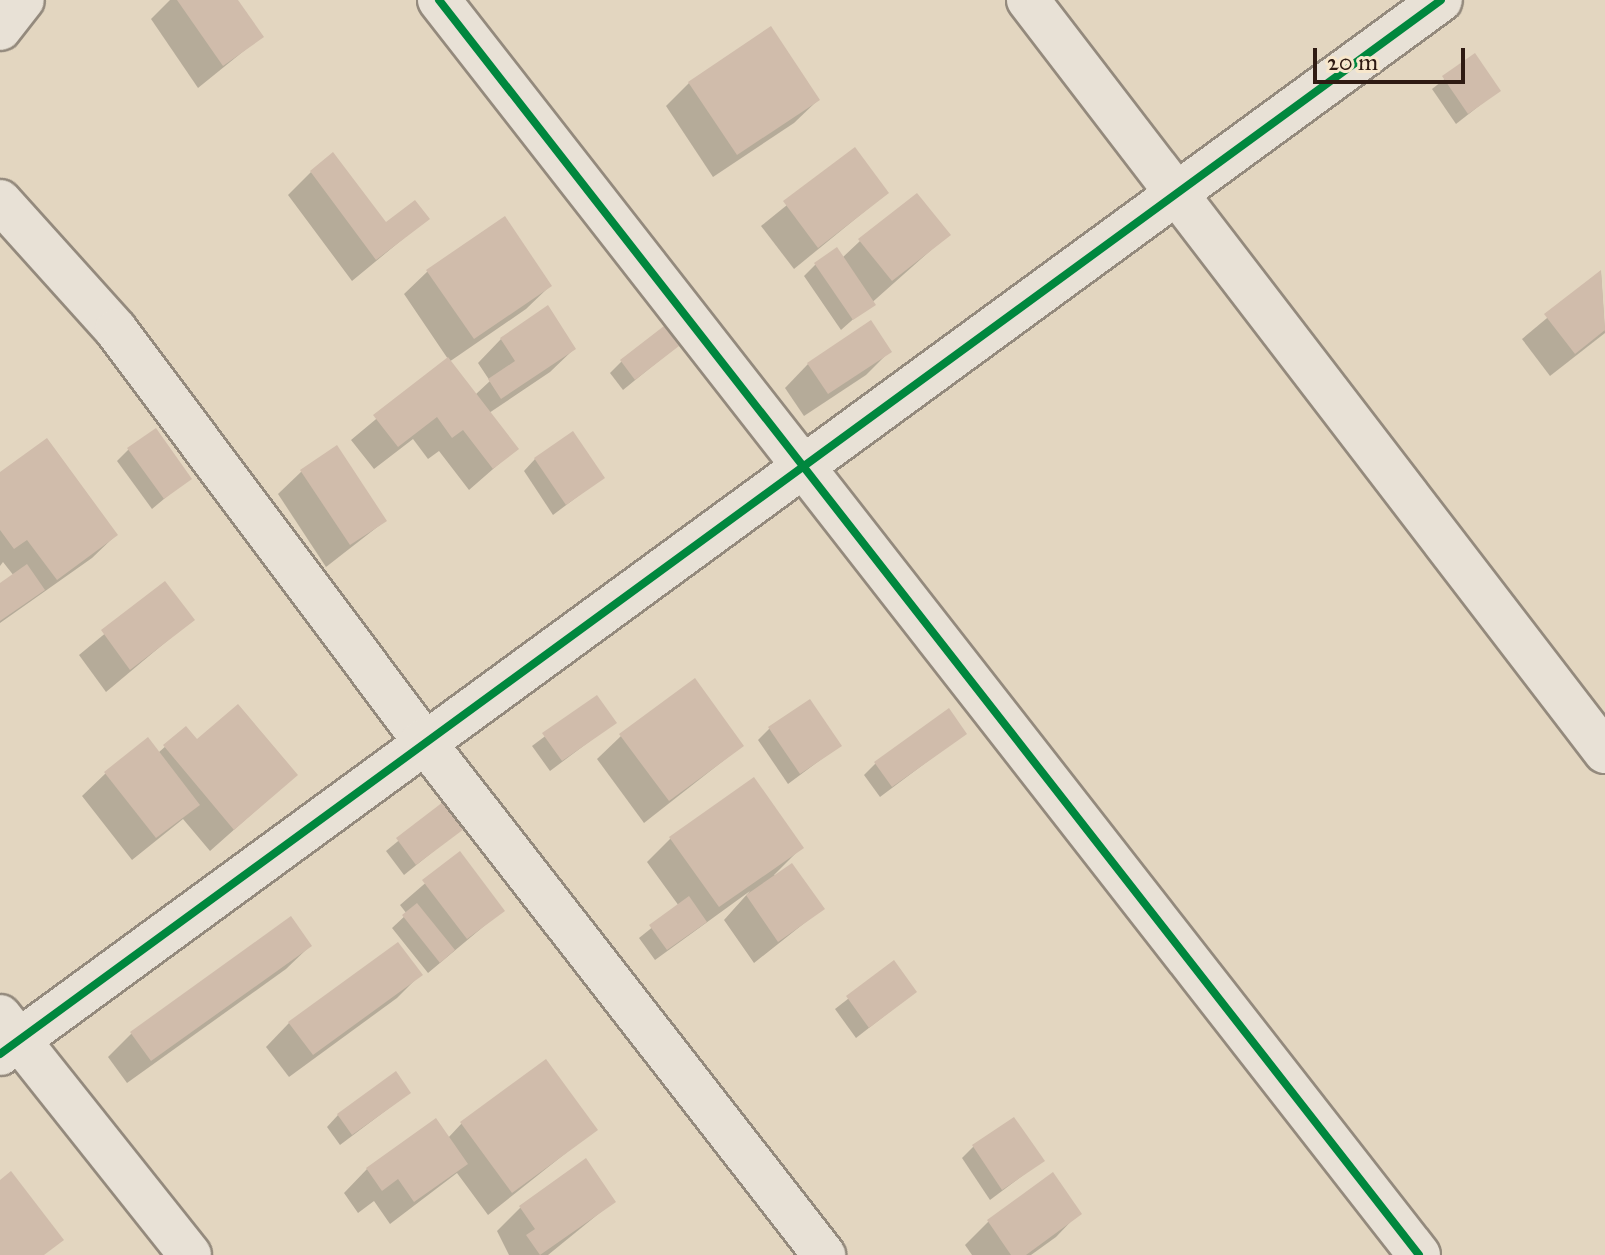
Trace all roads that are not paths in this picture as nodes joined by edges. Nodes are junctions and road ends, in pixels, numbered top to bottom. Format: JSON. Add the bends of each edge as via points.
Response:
{"nodes":[{"id":1,"x":23,"y":0,"type":"edge"},
{"id":2,"x":439,"y":0,"type":"edge"},
{"id":3,"x":1028,"y":0,"type":"edge"},
{"id":4,"x":1441,"y":0,"type":"edge"},
{"id":5,"x":0,"y":29,"type":"edge"},
{"id":6,"x":1176,"y":193,"type":"junction"},
{"id":7,"x":0,"y":201,"type":"edge"},
{"id":8,"x":802,"y":465,"type":"junction"},
{"id":9,"x":423,"y":740,"type":"junction"},
{"id":10,"x":1605,"y":752,"type":"edge"},
{"id":11,"x":6,"y":1037,"type":"edge"},
{"id":12,"x":190,"y":1255,"type":"edge"},
{"id":13,"x":824,"y":1255,"type":"edge"},
{"id":14,"x":1419,"y":1255,"type":"edge"}],
"edges":[{"from":1,"to":5,"type":"street"},
{"from":2,"to":8,"type":"street"},
{"from":3,"to":6,"type":"street"},
{"from":4,"to":6,"type":"street"},
{"from":6,"to":8,"type":"street"},
{"from":6,"to":10,"type":"street"},
{"from":7,"to":9,"type":"street","via":[[116,330]]},
{"from":8,"to":9,"type":"street"},
{"from":8,"to":14,"type":"street"},
{"from":9,"to":11,"type":"street"},
{"from":9,"to":13,"type":"street"},
{"from":11,"to":12,"type":"street"}]}
